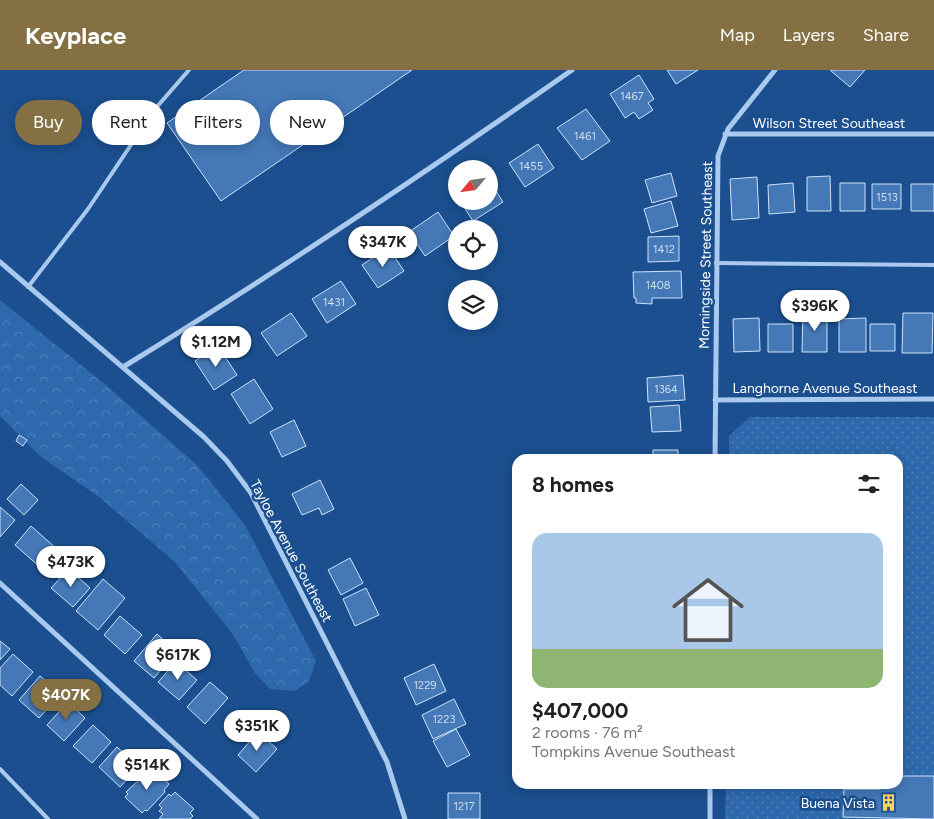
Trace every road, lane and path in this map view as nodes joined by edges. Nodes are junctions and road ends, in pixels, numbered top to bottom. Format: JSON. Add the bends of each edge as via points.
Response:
{"nodes":[{"id":1,"x":189,"y":70,"type":"edge"},
{"id":2,"x":572,"y":70,"type":"edge"},
{"id":3,"x":775,"y":70,"type":"edge"},
{"id":4,"x":725,"y":134,"type":"junction"},
{"id":5,"x":934,"y":134,"type":"edge"},
{"id":6,"x":0,"y":262,"type":"edge"},
{"id":7,"x":716,"y":263,"type":"junction"},
{"id":8,"x":934,"y":265,"type":"edge"},
{"id":9,"x":28,"y":287,"type":"junction"},
{"id":10,"x":123,"y":368,"type":"junction"},
{"id":11,"x":934,"y":399,"type":"edge"},
{"id":12,"x":715,"y":400,"type":"junction"},
{"id":13,"x":715,"y":454,"type":"edge"},
{"id":14,"x":0,"y":583,"type":"edge"},
{"id":15,"x":0,"y":769,"type":"edge"},
{"id":16,"x":710,"y":789,"type":"edge"},
{"id":17,"x":48,"y":819,"type":"edge"},
{"id":18,"x":257,"y":819,"type":"edge"},
{"id":19,"x":405,"y":819,"type":"edge"},
{"id":20,"x":710,"y":819,"type":"edge"}],
"edges":[{"from":1,"to":9,"type":"lane","via":[[155,109],[88,209]]},
{"from":2,"to":10,"type":"street","via":[[417,178]]},
{"from":3,"to":4,"type":"street","name":"Morningside Street Southeast"},
{"from":4,"to":5,"type":"street","name":"Wilson Street Southeast"},
{"from":4,"to":7,"type":"street","name":"Morningside Street Southeast","via":[[718,156]]},
{"from":6,"to":9,"type":"street","name":"Tayloe Avenue Southeast"},
{"from":7,"to":8,"type":"lane"},
{"from":7,"to":12,"type":"street","name":"Morningside Street Southeast"},
{"from":9,"to":10,"type":"street","name":"Tayloe Avenue Southeast"},
{"from":10,"to":19,"type":"street","name":"Tayloe Avenue Southeast","via":[[204,437],[251,493],[387,762]]},
{"from":11,"to":12,"type":"street","name":"Langhorne Avenue Southeast"},
{"from":12,"to":13,"type":"street","name":"Morningside Street Southeast"},
{"from":14,"to":18,"type":"street"},
{"from":15,"to":17,"type":"lane"},
{"from":16,"to":20,"type":"street"}]}
